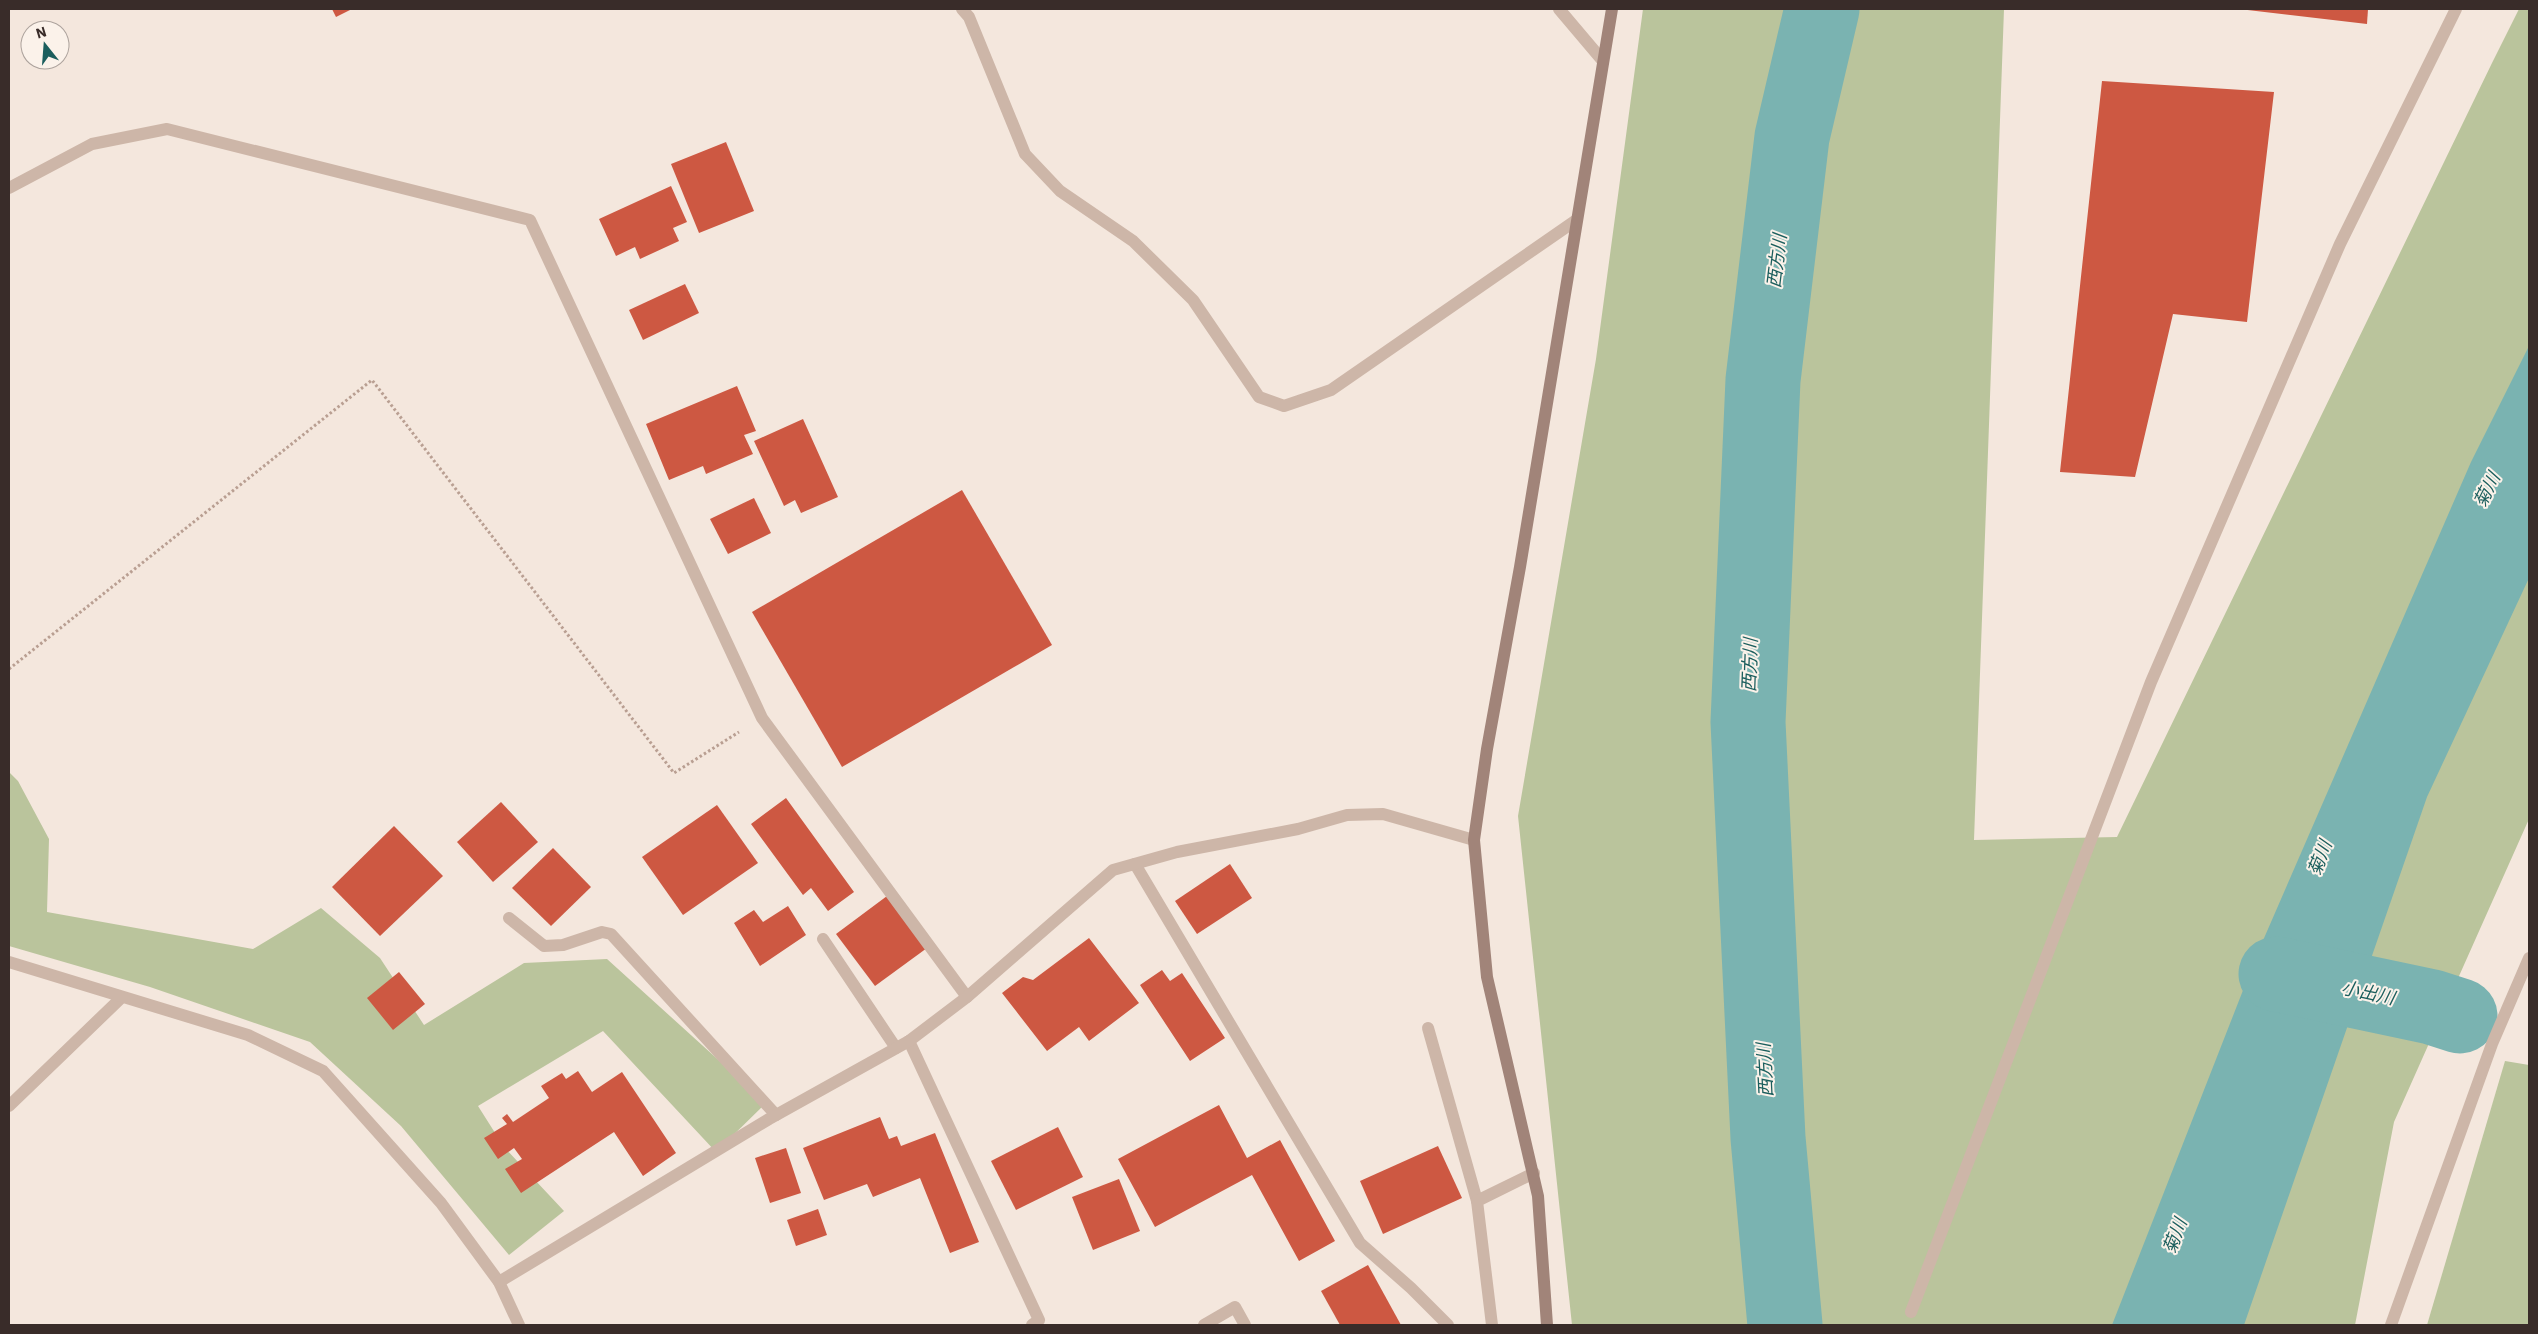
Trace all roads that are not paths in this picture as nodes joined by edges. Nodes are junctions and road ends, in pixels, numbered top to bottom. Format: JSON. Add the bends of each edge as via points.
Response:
{"nodes":[{"id":1,"x":962,"y":9,"type":"edge"},
{"id":2,"x":1559,"y":9,"type":"edge"},
{"id":3,"x":1612,"y":9,"type":"edge"},
{"id":4,"x":2456,"y":9,"type":"edge"},
{"id":5,"x":1603,"y":61,"type":"junction"},
{"id":6,"x":9,"y":188,"type":"edge"},
{"id":7,"x":1575,"y":222,"type":"junction"},
{"id":8,"x":1474,"y":840,"type":"junction"},
{"id":9,"x":1135,"y":864,"type":"junction"},
{"id":10,"x":509,"y":918,"type":"dead end"},
{"id":11,"x":823,"y":939,"type":"dead end"},
{"id":12,"x":2529,"y":958,"type":"edge"},
{"id":13,"x":9,"y":962,"type":"edge"},
{"id":14,"x":967,"y":997,"type":"junction"},
{"id":15,"x":121,"y":998,"type":"junction"},
{"id":16,"x":1428,"y":1028,"type":"dead end"},
{"id":17,"x":909,"y":1041,"type":"junction"},
{"id":18,"x":896,"y":1048,"type":"junction"},
{"id":19,"x":9,"y":1106,"type":"edge"},
{"id":20,"x":776,"y":1116,"type":"junction"},
{"id":21,"x":1534,"y":1173,"type":"junction"},
{"id":22,"x":1477,"y":1201,"type":"junction"},
{"id":23,"x":499,"y":1282,"type":"junction"},
{"id":24,"x":1911,"y":1312,"type":"dead end"},
{"id":25,"x":1040,"y":1324,"type":"edge"},
{"id":26,"x":519,"y":1325,"type":"edge"},
{"id":27,"x":1204,"y":1325,"type":"edge"},
{"id":28,"x":1245,"y":1325,"type":"edge"},
{"id":29,"x":1448,"y":1325,"type":"edge"},
{"id":30,"x":1492,"y":1325,"type":"edge"},
{"id":31,"x":1548,"y":1325,"type":"edge"},
{"id":32,"x":2391,"y":1325,"type":"edge"}],
"edges":[{"from":1,"to":7,"type":"street","via":[[969,17],[1025,154],[1060,191],[1132,241],[1193,300],[1259,397],[1284,406],[1331,390]]},
{"from":2,"to":5,"type":"street"},
{"from":3,"to":5,"type":"street"},
{"from":4,"to":24,"type":"street","via":[[2340,244],[2151,682]]},
{"from":5,"to":7,"type":"street"},
{"from":6,"to":14,"type":"street","via":[[92,144],[167,129],[530,220],[762,718]]},
{"from":7,"to":8,"type":"street"},
{"from":8,"to":9,"type":"street","via":[[1383,814],[1347,815],[1298,829],[1177,852]]},
{"from":8,"to":21,"type":"street","via":[[1487,978]]},
{"from":9,"to":14,"type":"street","via":[[1114,870]]},
{"from":9,"to":29,"type":"street","via":[[1360,1243]]},
{"from":10,"to":20,"type":"street","via":[[544,946],[563,945],[602,932],[610,934]]},
{"from":11,"to":18,"type":"street"},
{"from":12,"to":32,"type":"street","via":[[2492,1044]]},
{"from":13,"to":15,"type":"street"},
{"from":14,"to":17,"type":"street"},
{"from":15,"to":19,"type":"street"},
{"from":15,"to":23,"type":"street","via":[[248,1035],[323,1071],[441,1204]]},
{"from":16,"to":22,"type":"street"},
{"from":17,"to":18,"type":"street"},
{"from":17,"to":25,"type":"street"},
{"from":18,"to":20,"type":"street"},
{"from":20,"to":23,"type":"street"},
{"from":21,"to":22,"type":"street"},
{"from":21,"to":31,"type":"street"},
{"from":22,"to":30,"type":"street"},
{"from":23,"to":26,"type":"street"},
{"from":27,"to":28,"type":"street","via":[[1235,1307]]}]}
